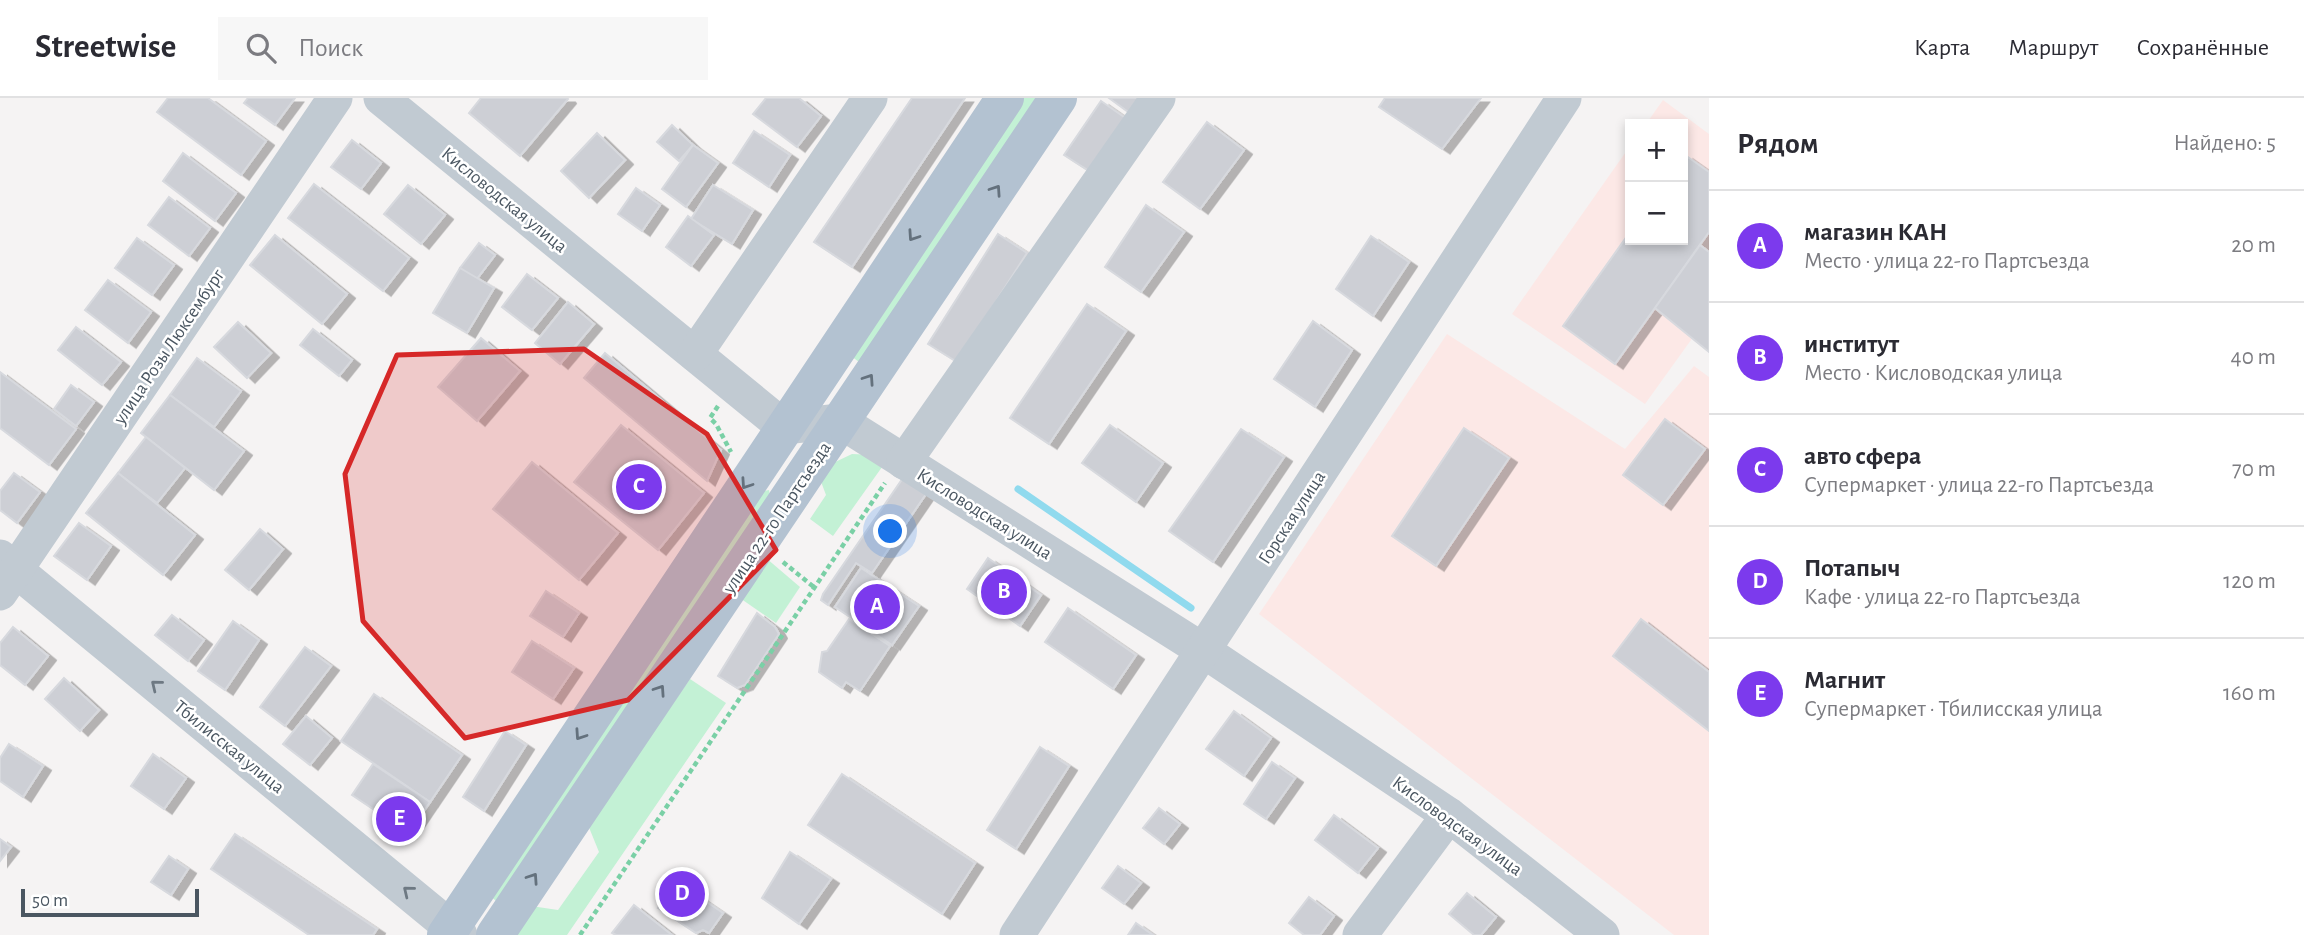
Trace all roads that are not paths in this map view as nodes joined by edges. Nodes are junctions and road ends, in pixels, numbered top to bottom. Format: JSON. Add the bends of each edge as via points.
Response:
{"nodes":[{"id":1,"x":335,"y":98,"type":"edge"},
{"id":2,"x":381,"y":98,"type":"edge"},
{"id":3,"x":870,"y":98,"type":"edge"},
{"id":4,"x":1005,"y":98,"type":"edge"},
{"id":5,"x":1058,"y":98,"type":"edge"},
{"id":6,"x":1158,"y":98,"type":"edge"},
{"id":7,"x":1564,"y":98,"type":"edge"},
{"id":8,"x":695,"y":354,"type":"junction"},
{"id":9,"x":841,"y":421,"type":"junction"},
{"id":10,"x":784,"y":428,"type":"junction"},
{"id":11,"x":912,"y":467,"type":"junction"},
{"id":12,"x":5,"y":573,"type":"edge"},
{"id":13,"x":1204,"y":651,"type":"junction"},
{"id":14,"x":1449,"y":815,"type":"junction"},
{"id":15,"x":453,"y":932,"type":"edge"},
{"id":16,"x":495,"y":935,"type":"edge"},
{"id":17,"x":1017,"y":935,"type":"edge"},
{"id":18,"x":1360,"y":935,"type":"edge"},
{"id":19,"x":1602,"y":935,"type":"edge"}],
"edges":[{"from":1,"to":12,"type":"street","name":"улица Розы Люксембург"},
{"from":2,"to":8,"type":"street","name":"Кисловодская улица"},
{"from":3,"to":8,"type":"street"},
{"from":4,"to":10,"type":"main road","one_way":true},
{"from":9,"to":5,"type":"main road","name":"улица 22-го Партсъезда","one_way":true},
{"from":6,"to":11,"type":"street"},
{"from":7,"to":13,"type":"street","name":"Горская улица"},
{"from":8,"to":10,"type":"street","name":"Кисловодская улица"},
{"from":9,"to":10,"type":"street"},
{"from":9,"to":11,"type":"street","name":"Кисловодская улица"},
{"from":16,"to":9,"type":"main road","name":"улица 22-го Партсъезда","one_way":true},
{"from":10,"to":15,"type":"main road","one_way":true},
{"from":11,"to":13,"type":"street","name":"Кисловодская улица"},
{"from":15,"to":12,"type":"street","name":"Тбилисская улица","one_way":true},
{"from":13,"to":14,"type":"street","name":"Кисловодская улица"},
{"from":13,"to":17,"type":"street","name":"Горская улица"},
{"from":14,"to":18,"type":"street"},
{"from":14,"to":19,"type":"street","name":"Кисловодская улица"}]}
